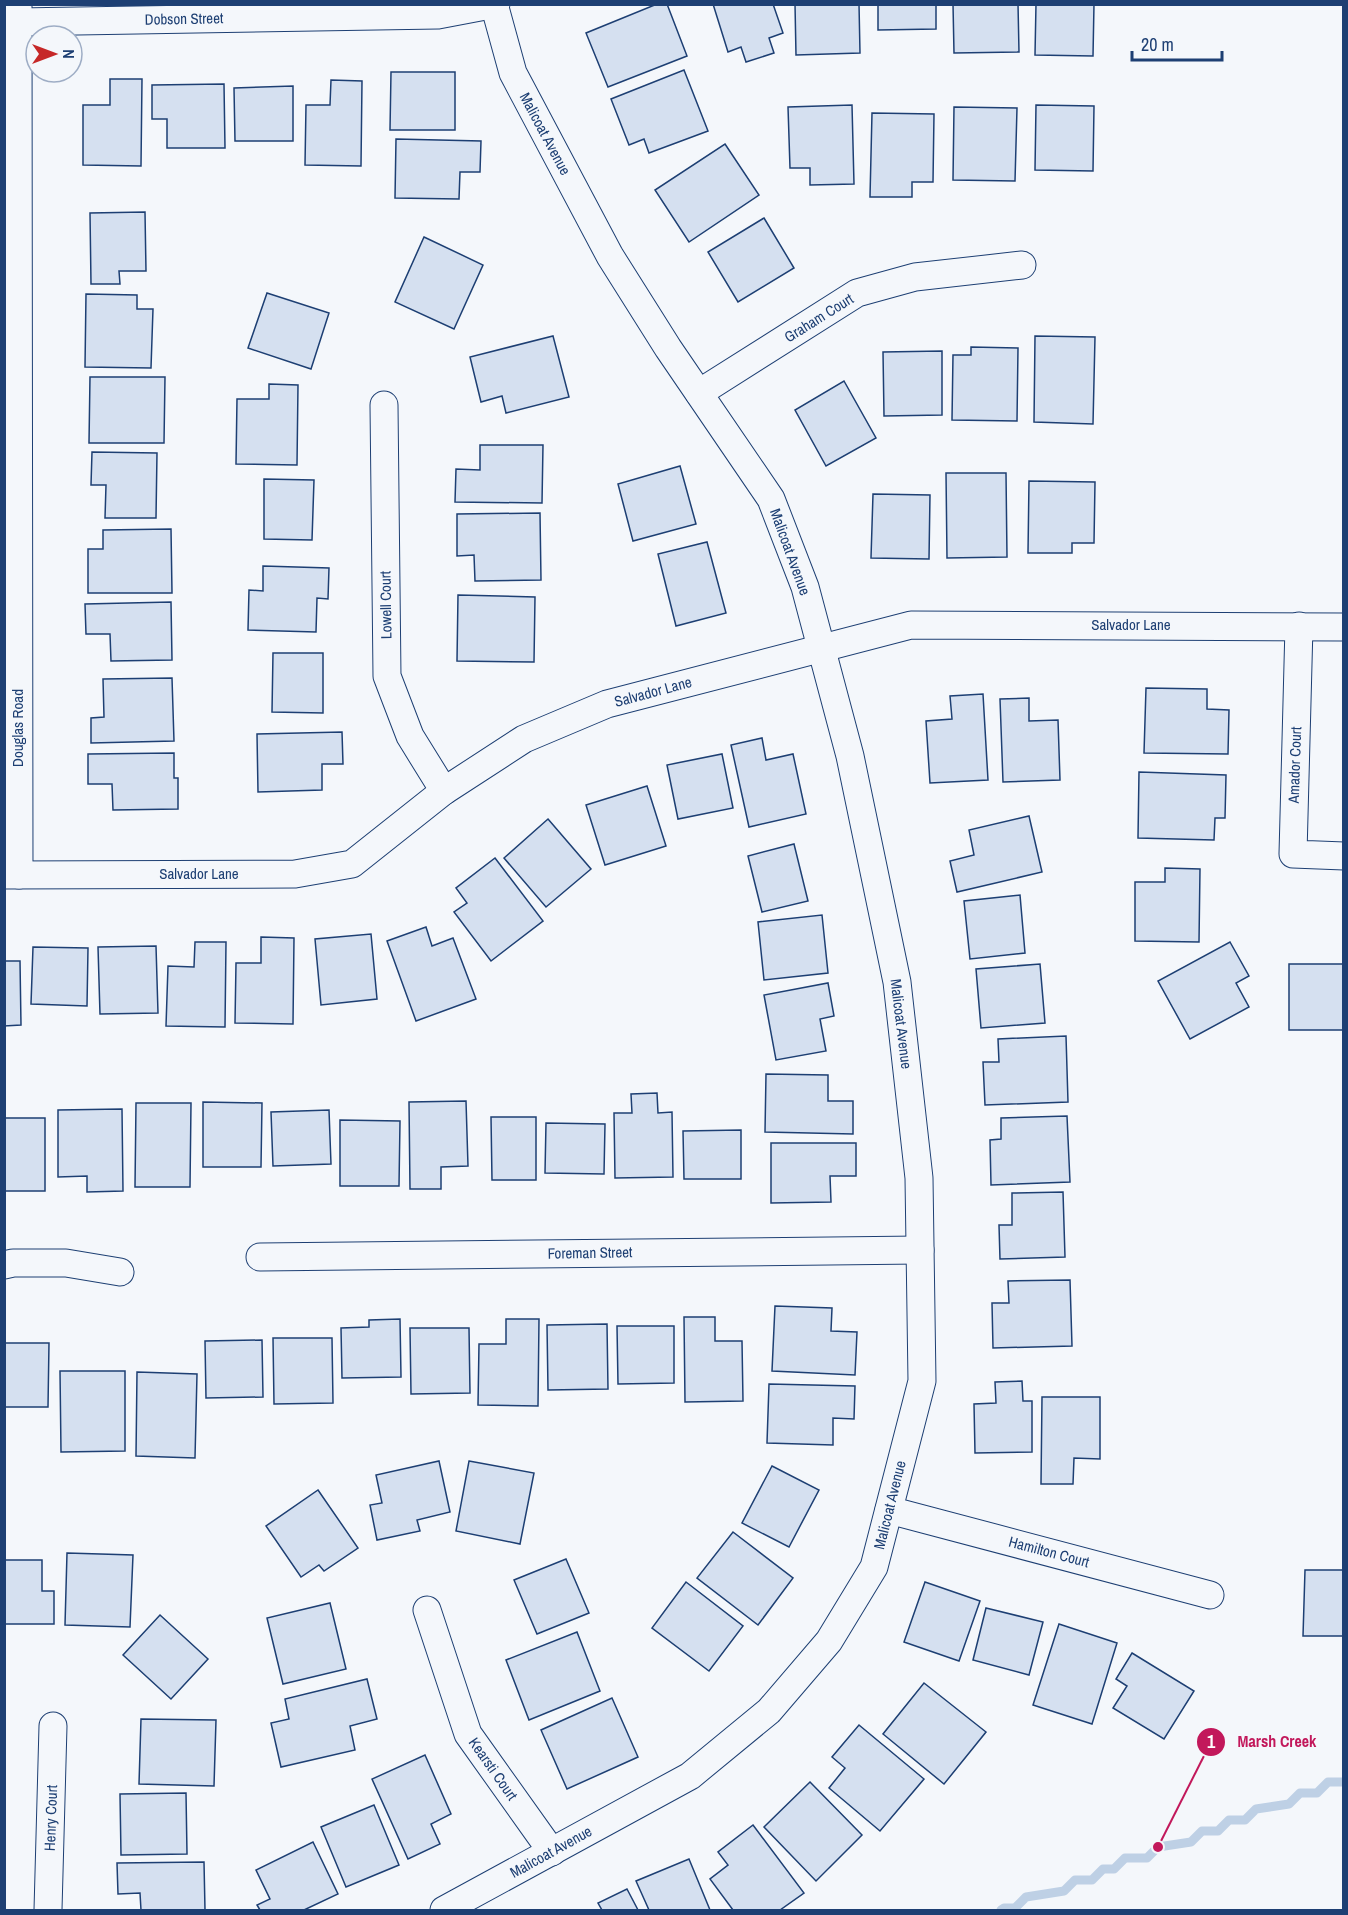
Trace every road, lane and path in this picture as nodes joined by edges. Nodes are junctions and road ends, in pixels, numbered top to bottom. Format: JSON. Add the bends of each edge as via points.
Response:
{"nodes":[{"id":1,"x":495,"y":5,"type":"edge"},
{"id":2,"x":248,"y":11,"type":"edge"},
{"id":3,"x":18,"y":13,"type":"edge"},
{"id":4,"x":1023,"y":265,"type":"dead end"},
{"id":5,"x":699,"y":393,"type":"junction"},
{"id":6,"x":384,"y":405,"type":"dead end"},
{"id":7,"x":1299,"y":626,"type":"junction"},
{"id":8,"x":1344,"y":627,"type":"edge"},
{"id":9,"x":821,"y":648,"type":"junction"},
{"id":10,"x":444,"y":791,"type":"junction"},
{"id":11,"x":1344,"y":856,"type":"edge"},
{"id":12,"x":12,"y":875,"type":"edge"},
{"id":13,"x":920,"y":1250,"type":"junction"},
{"id":14,"x":260,"y":1257,"type":"dead end"},
{"id":15,"x":4,"y":1265,"type":"edge"},
{"id":16,"x":120,"y":1272,"type":"dead end"},
{"id":17,"x":889,"y":1510,"type":"junction"},
{"id":18,"x":1210,"y":1594,"type":"dead end"},
{"id":19,"x":426,"y":1610,"type":"dead end"},
{"id":20,"x":53,"y":1726,"type":"dead end"},
{"id":21,"x":552,"y":1852,"type":"junction"},
{"id":22,"x":48,"y":1911,"type":"edge"},
{"id":23,"x":444,"y":1911,"type":"edge"}],
"edges":[{"from":1,"to":2,"type":"street","name":"Dobson Street","via":[[438,15]]},
{"from":1,"to":5,"type":"street","name":"Malicoat Avenue","via":[[518,83],[610,256]]},
{"from":2,"to":3,"type":"street","name":"Dobson Street"},
{"from":3,"to":12,"type":"street","name":"Douglas Road"},
{"from":4,"to":5,"type":"street","name":"Graham Court","via":[[915,277],[857,293]]},
{"from":5,"to":9,"type":"street","name":"Malicoat Avenue","via":[[771,500],[805,587]]},
{"from":6,"to":10,"type":"street","name":"Lowell Court","via":[[387,676],[410,736]]},
{"from":7,"to":8,"type":"street","name":"Salvador Lane"},
{"from":7,"to":9,"type":"street","name":"Salvador Lane","via":[[911,625]]},
{"from":7,"to":11,"type":"street","name":"Amador Court","via":[[1293,854]]},
{"from":9,"to":10,"type":"street","name":"Salvador Lane","via":[[607,704],[524,740]]},
{"from":9,"to":13,"type":"street","name":"Malicoat Avenue","via":[[850,756],[897,982],[919,1178]]},
{"from":10,"to":12,"type":"street","name":"Salvador Lane","via":[[352,864],[295,874]]},
{"from":13,"to":14,"type":"street","name":"Foreman Street"},
{"from":13,"to":17,"type":"street","name":"Malicoat Avenue","via":[[922,1381]]},
{"from":15,"to":16,"type":"street","via":[[66,1263]]},
{"from":17,"to":18,"type":"street","name":"Hamilton Court"},
{"from":17,"to":21,"type":"street","name":"Malicoat Avenue","via":[[869,1576],[830,1641],[769,1711],[690,1776]]},
{"from":19,"to":21,"type":"street","name":"Kearsti Court","via":[[468,1734]]},
{"from":20,"to":22,"type":"street","name":"Henry Court"},
{"from":21,"to":23,"type":"street","name":"Malicoat Avenue"}]}
